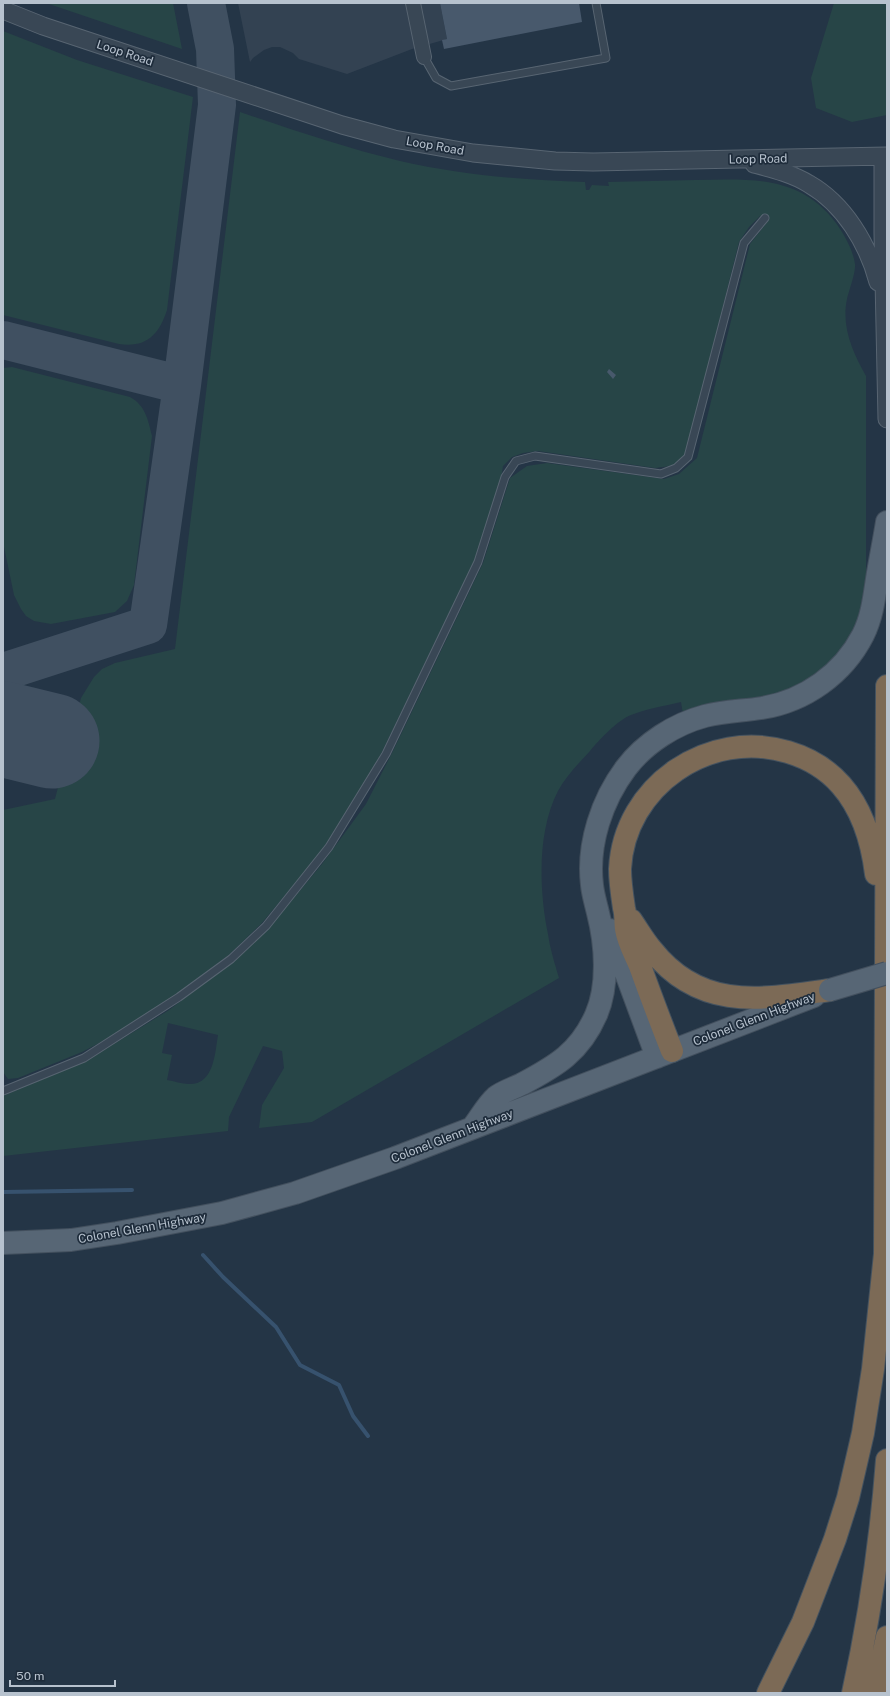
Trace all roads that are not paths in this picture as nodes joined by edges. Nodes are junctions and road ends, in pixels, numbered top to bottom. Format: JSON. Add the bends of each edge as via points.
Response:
{"nodes":[{"id":1,"x":413,"y":3,"type":"edge"},
{"id":2,"x":596,"y":3,"type":"edge"},
{"id":3,"x":3,"y":10,"type":"edge"},
{"id":4,"x":424,"y":57,"type":"joint"},
{"id":5,"x":885,"y":156,"type":"edge"},
{"id":6,"x":737,"y":159,"type":"junction"},
{"id":7,"x":765,"y":218,"type":"dead end"},
{"id":8,"x":885,"y":233,"type":"edge"},
{"id":9,"x":884,"y":314,"type":"junction"},
{"id":10,"x":887,"y":356,"type":"edge"},
{"id":11,"x":887,"y":419,"type":"edge"},
{"id":12,"x":887,"y":522,"type":"edge"},
{"id":13,"x":887,"y":686,"type":"edge"},
{"id":14,"x":625,"y":911,"type":"junction"},
{"id":15,"x":886,"y":914,"type":"edge"},
{"id":16,"x":599,"y":915,"type":"junction"},
{"id":17,"x":887,"y":973,"type":"edge"},
{"id":18,"x":830,"y":990,"type":"junction"},
{"id":19,"x":664,"y":1054,"type":"junction"},
{"id":20,"x":3,"y":1091,"type":"edge"},
{"id":21,"x":473,"y":1127,"type":"junction"},
{"id":22,"x":3,"y":1243,"type":"edge"},
{"id":23,"x":886,"y":1257,"type":"edge"},
{"id":24,"x":887,"y":1460,"type":"edge"},
{"id":25,"x":887,"y":1637,"type":"edge"},
{"id":26,"x":768,"y":1693,"type":"edge"},
{"id":27,"x":852,"y":1693,"type":"edge"},
{"id":28,"x":875,"y":1693,"type":"edge"}],
"edges":[{"from":1,"to":4,"type":"street"},
{"from":2,"to":4,"type":"lane","via":[[606,58],[451,86],[436,78]]},
{"from":3,"to":6,"type":"street","name":"Loop Road","via":[[58,31],[342,125],[394,139],[473,153],[555,161]]},
{"from":5,"to":6,"type":"street","name":"Loop Road"},
{"from":5,"to":8,"type":"street"},
{"from":6,"to":9,"type":"street","via":[[792,176],[809,184],[834,203],[858,234],[874,266]]},
{"from":7,"to":20,"type":"lane","via":[[744,243],[688,457],[676,468],[661,474],[534,456],[516,461],[505,477],[478,562],[386,754],[329,847],[266,926],[231,959],[185,993],[84,1058]]},
{"from":8,"to":9,"type":"street"},
{"from":9,"to":10,"type":"street"},
{"from":10,"to":11,"type":"street"},
{"from":12,"to":16,"type":"main road","via":[[873,607],[863,634],[843,665],[813,689],[796,698],[762,708],[704,716],[677,727],[649,745],[627,767],[608,797],[596,833],[591,872],[594,900]]},
{"from":13,"to":15,"type":"highway"},
{"from":14,"to":15,"type":"highway","via":[[620,869],[623,850],[638,810],[656,786],[682,765],[698,757],[728,748],[757,746],[782,750],[812,761],[841,785],[854,802],[870,839],[876,877]]},
{"from":14,"to":18,"type":"highway","via":[[662,961],[673,972],[699,988],[731,997],[750,999]]},
{"from":14,"to":19,"type":"highway","via":[[626,930]]},
{"from":15,"to":23,"type":"highway"},
{"from":16,"to":19,"type":"main road","via":[[607,922]]},
{"from":16,"to":21,"type":"main road","via":[[605,982],[600,1004],[590,1027],[582,1040],[561,1062],[496,1097]]},
{"from":17,"to":18,"type":"main road","name":"Colonel Glenn Highway","bridge":true},
{"from":18,"to":19,"type":"main road","name":"Colonel Glenn Highway"},
{"from":19,"to":21,"type":"main road","name":"Colonel Glenn Highway"},
{"from":21,"to":22,"type":"main road","name":"Colonel Glenn Highway","via":[[337,1179],[222,1213],[71,1240]]},
{"from":23,"to":26,"type":"highway","via":[[869,1401],[848,1498],[816,1591]]},
{"from":24,"to":27,"type":"highway","via":[[868,1618]]},
{"from":25,"to":28,"type":"highway"}]}
